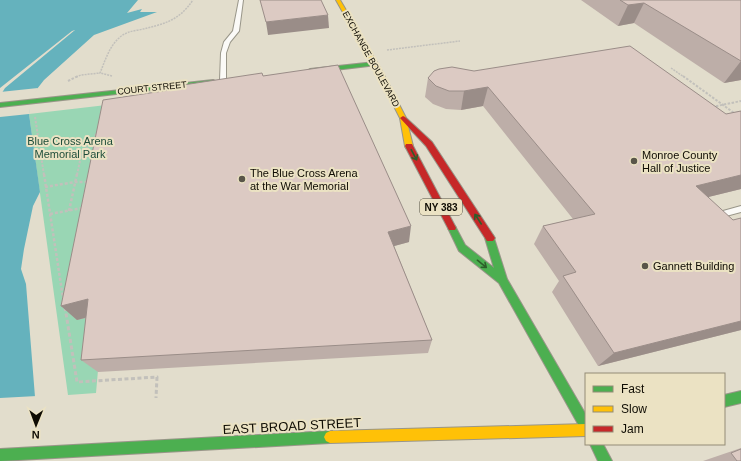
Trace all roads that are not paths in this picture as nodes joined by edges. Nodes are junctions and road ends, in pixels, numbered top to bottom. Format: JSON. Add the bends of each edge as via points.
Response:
{"nodes":[{"id":1,"x":241,"y":0,"type":"edge"},
{"id":2,"x":338,"y":0,"type":"edge"},
{"id":3,"x":375,"y":64,"type":"junction"},
{"id":4,"x":298,"y":72,"type":"edge"},
{"id":5,"x":227,"y":80,"type":"joint"},
{"id":6,"x":0,"y":105,"type":"edge"},
{"id":7,"x":404,"y":118,"type":"junction"},
{"id":8,"x":741,"y":209,"type":"edge"},
{"id":9,"x":726,"y":212,"type":"edge"},
{"id":10,"x":502,"y":280,"type":"junction"},
{"id":11,"x":741,"y":397,"type":"edge"},
{"id":12,"x":725,"y":402,"type":"edge"},
{"id":13,"x":585,"y":427,"type":"edge"},
{"id":14,"x":585,"y":429,"type":"edge"},
{"id":15,"x":597,"y":445,"type":"edge"},
{"id":16,"x":0,"y":455,"type":"edge"},
{"id":17,"x":606,"y":461,"type":"edge"}],
"edges":[{"from":1,"to":5,"type":"lane","via":[[236,31],[224,46]]},
{"from":2,"to":3,"type":"main road","name":"EXCHANGE BOULEVARD","number":"NY 383"},
{"from":3,"to":4,"type":"main road"},
{"from":3,"to":7,"type":"main road","name":"EXCHANGE BOULEVARD","number":"NY 383"},
{"from":5,"to":6,"type":"main road","name":"COURT STREET"},
{"from":10,"to":7,"type":"main road","name":"EXCHANGE BOULEVARD","number":"NY 383","one_way":true,"via":[[491,239],[429,144]]},
{"from":7,"to":10,"type":"main road","name":"EXCHANGE BOULEVARD","number":"NY 383","one_way":true,"via":[[409,145],[462,248]]},
{"from":8,"to":9,"type":"lane"},
{"from":10,"to":13,"type":"main road","name":"EXCHANGE BOULEVARD","number":"NY 383"},
{"from":11,"to":12,"type":"main road"},
{"from":14,"to":16,"type":"main road","name":"EAST BROAD STREET","via":[[362,435]]},
{"from":15,"to":17,"type":"main road"}]}
